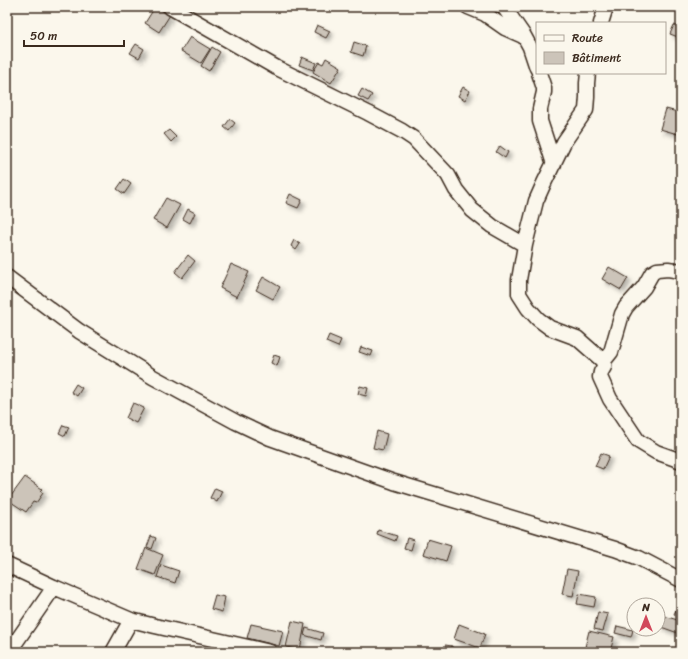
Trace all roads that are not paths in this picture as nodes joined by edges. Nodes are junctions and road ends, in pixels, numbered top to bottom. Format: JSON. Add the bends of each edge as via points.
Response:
{"nodes":[{"id":1,"x":170,"y":7,"type":"edge"},
{"id":2,"x":468,"y":7,"type":"edge"},
{"id":3,"x":504,"y":7,"type":"edge"},
{"id":4,"x":606,"y":7,"type":"edge"},
{"id":5,"x":600,"y":22,"type":"edge"},
{"id":6,"x":524,"y":36,"type":"junction"},
{"id":7,"x":536,"y":65,"type":"edge"},
{"id":8,"x":539,"y":74,"type":"edge"},
{"id":9,"x":588,"y":74,"type":"edge"},
{"id":10,"x":554,"y":164,"type":"junction"},
{"id":11,"x":525,"y":245,"type":"junction"},
{"id":12,"x":681,"y":271,"type":"edge"},
{"id":13,"x":7,"y":278,"type":"edge"},
{"id":14,"x":604,"y":362,"type":"junction"},
{"id":15,"x":681,"y":461,"type":"edge"},
{"id":16,"x":7,"y":565,"type":"edge"},
{"id":17,"x":681,"y":580,"type":"edge"},
{"id":18,"x":54,"y":587,"type":"junction"},
{"id":19,"x":132,"y":620,"type":"junction"},
{"id":20,"x":9,"y":652,"type":"edge"},
{"id":21,"x":113,"y":652,"type":"edge"},
{"id":22,"x":270,"y":652,"type":"edge"}],
"edges":[{"from":1,"to":11,"type":"street","via":[[277,68],[368,112],[414,139],[448,176],[472,210],[492,226]]},
{"from":2,"to":6,"type":"street"},
{"from":3,"to":6,"type":"street"},
{"from":4,"to":5,"type":"street"},
{"from":6,"to":7,"type":"street"},
{"from":8,"to":10,"type":"street","via":[[544,88],[540,121]]},
{"from":9,"to":10,"type":"street","via":[[586,110],[564,142]]},
{"from":10,"to":11,"type":"street","via":[[536,200]]},
{"from":11,"to":14,"type":"street","via":[[519,294],[528,308],[550,328],[577,338]]},
{"from":12,"to":14,"type":"street","via":[[668,269],[652,273],[622,314],[611,352]]},
{"from":13,"to":17,"type":"street","via":[[79,331],[154,377],[270,438],[394,482],[615,549],[639,558]]},
{"from":14,"to":15,"type":"street","via":[[600,377],[610,399],[638,441],[656,452]]},
{"from":16,"to":18,"type":"street"},
{"from":18,"to":19,"type":"street"},
{"from":18,"to":20,"type":"street"},
{"from":19,"to":21,"type":"street"},
{"from":19,"to":22,"type":"street"}]}
